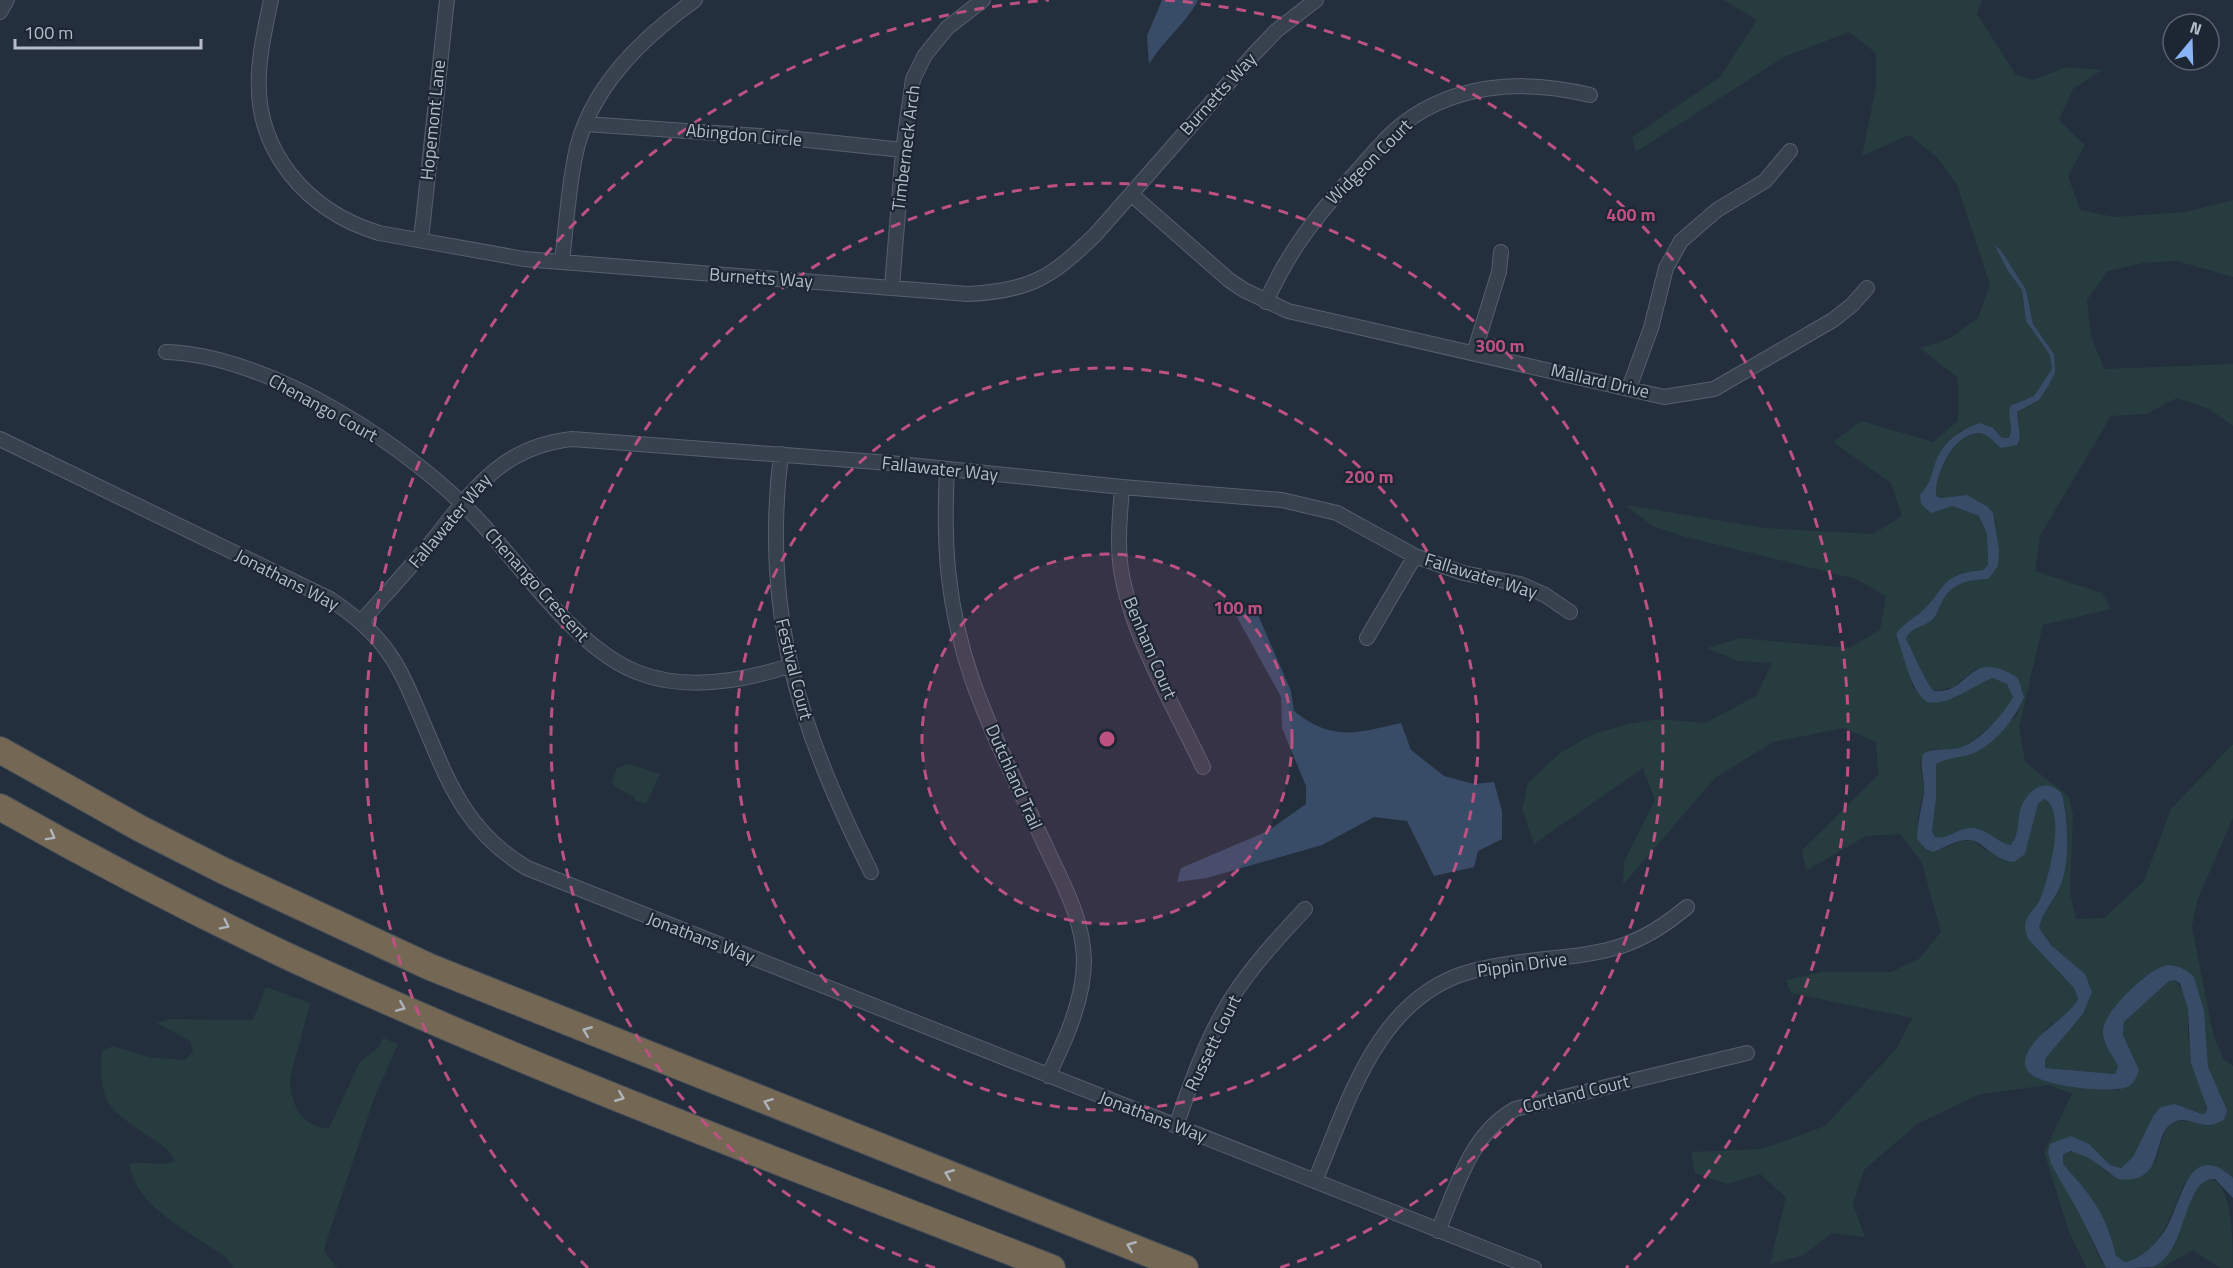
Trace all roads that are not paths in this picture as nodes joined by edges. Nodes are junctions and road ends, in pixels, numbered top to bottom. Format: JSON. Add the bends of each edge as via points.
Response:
{"nodes":[{"id":1,"x":8,"y":0,"type":"edge"},
{"id":2,"x":271,"y":0,"type":"edge"},
{"id":3,"x":447,"y":0,"type":"edge"},
{"id":4,"x":695,"y":0,"type":"edge"},
{"id":5,"x":982,"y":0,"type":"edge"},
{"id":6,"x":1316,"y":0,"type":"edge"},
{"id":7,"x":0,"y":12,"type":"edge"},
{"id":8,"x":1590,"y":95,"type":"dead end"},
{"id":9,"x":585,"y":124,"type":"junction"},
{"id":10,"x":903,"y":150,"type":"junction"},
{"id":11,"x":1790,"y":151,"type":"dead end"},
{"id":12,"x":1131,"y":194,"type":"junction"},
{"id":13,"x":421,"y":240,"type":"junction"},
{"id":14,"x":1501,"y":252,"type":"dead end"},
{"id":15,"x":562,"y":262,"type":"junction"},
{"id":16,"x":892,"y":288,"type":"junction"},
{"id":17,"x":1867,"y":288,"type":"dead end"},
{"id":18,"x":1266,"y":302,"type":"junction"},
{"id":19,"x":166,"y":352,"type":"dead end"},
{"id":20,"x":1474,"y":353,"type":"junction"},
{"id":21,"x":1629,"y":388,"type":"junction"},
{"id":22,"x":0,"y":439,"type":"edge"},
{"id":23,"x":781,"y":454,"type":"junction"},
{"id":24,"x":947,"y":469,"type":"junction"},
{"id":25,"x":1122,"y":487,"type":"junction"},
{"id":26,"x":463,"y":504,"type":"junction"},
{"id":27,"x":1415,"y":556,"type":"junction"},
{"id":28,"x":1570,"y":612,"type":"dead end"},
{"id":29,"x":361,"y":621,"type":"junction"},
{"id":30,"x":1367,"y":638,"type":"dead end"},
{"id":31,"x":789,"y":666,"type":"junction"},
{"id":32,"x":0,"y":750,"type":"edge"},
{"id":33,"x":1203,"y":767,"type":"dead end"},
{"id":34,"x":0,"y":807,"type":"edge"},
{"id":35,"x":870,"y":872,"type":"dead end"},
{"id":36,"x":1687,"y":907,"type":"dead end"},
{"id":37,"x":1305,"y":909,"type":"dead end"},
{"id":38,"x":1747,"y":1053,"type":"dead end"},
{"id":39,"x":1048,"y":1076,"type":"junction"},
{"id":40,"x":1176,"y":1126,"type":"junction"},
{"id":41,"x":1316,"y":1181,"type":"junction"},
{"id":42,"x":1438,"y":1231,"type":"junction"},
{"id":43,"x":1052,"y":1268,"type":"edge"},
{"id":44,"x":1185,"y":1268,"type":"edge"},
{"id":45,"x":1534,"y":1268,"type":"edge"}],
"edges":[{"from":1,"to":7,"type":"street"},
{"from":2,"to":13,"type":"street","name":"Burnetts Way","via":[[261,52],[259,96],[262,117],[276,154],[305,192],[339,218],[379,233]]},
{"from":3,"to":13,"type":"street","name":"Hopemont Lane"},
{"from":4,"to":9,"type":"street","via":[[621,65]]},
{"from":5,"to":10,"type":"street","name":"Timberneck Arch","via":[[947,28],[920,64],[909,92]]},
{"from":6,"to":12,"type":"street","name":"Burnetts Way","via":[[1253,55]]},
{"from":8,"to":18,"type":"street","name":"Widgeon Court","via":[[1552,87],[1497,87],[1454,96],[1413,116],[1392,133],[1308,226]]},
{"from":9,"to":10,"type":"street","name":"Abingdon Circle"},
{"from":9,"to":15,"type":"street","via":[[575,156]]},
{"from":10,"to":16,"type":"street","name":"Timberneck Arch"},
{"from":11,"to":21,"type":"street","via":[[1765,181],[1717,210],[1681,241],[1666,268],[1644,350]]},
{"from":12,"to":16,"type":"street","name":"Burnetts Way","via":[[1070,260],[1034,283],[1018,289],[968,294]]},
{"from":12,"to":18,"type":"street","name":"Mallard Drive","via":[[1229,279]]},
{"from":13,"to":15,"type":"street","name":"Burnetts Way"},
{"from":14,"to":20,"type":"street","via":[[1499,272]]},
{"from":15,"to":16,"type":"street","name":"Burnetts Way"},
{"from":17,"to":21,"type":"street","name":"Mallard Drive","via":[[1833,320],[1714,389],[1664,397]]},
{"from":18,"to":20,"type":"street","name":"Mallard Drive","via":[[1308,317]]},
{"from":19,"to":26,"type":"street","name":"Chenango Court","via":[[209,356],[233,363],[308,395],[392,448]]},
{"from":20,"to":21,"type":"street","name":"Mallard Drive"},
{"from":22,"to":29,"type":"street","name":"Jonathans Way","via":[[330,599]]},
{"from":23,"to":24,"type":"street","name":"Fallawater Way"},
{"from":23,"to":26,"type":"street","name":"Fallawater Way","via":[[560,441],[522,452],[502,463]]},
{"from":23,"to":31,"type":"street","name":"Festival Court","via":[[775,509],[775,576]]},
{"from":24,"to":25,"type":"street","name":"Fallawater Way"},
{"from":24,"to":39,"type":"street","name":"Dutchland Trail","via":[[945,557],[961,644],[990,726],[1072,904],[1083,942],[1082,982],[1074,1015]]},
{"from":25,"to":27,"type":"street","name":"Fallawater Way","via":[[1282,500],[1337,513]]},
{"from":25,"to":33,"type":"street","name":"Benham Court","via":[[1120,559],[1130,607]]},
{"from":26,"to":29,"type":"street","name":"Fallawater Way"},
{"from":26,"to":31,"type":"street","name":"Chenango Crescent","via":[[585,639],[619,664],[642,674],[690,682],[743,679]]},
{"from":27,"to":28,"type":"street","name":"Fallawater Way","via":[[1463,573],[1520,585],[1545,595]]},
{"from":27,"to":30,"type":"street"},
{"from":29,"to":39,"type":"street","name":"Jonathans Way","via":[[403,676],[465,814],[508,857],[542,876]]},
{"from":31,"to":35,"type":"street","name":"Festival Court","via":[[819,758]]},
{"from":44,"to":32,"type":"highway","one_way":true,"via":[[430,967],[224,871]]},
{"from":34,"to":43,"type":"highway","one_way":true,"via":[[162,894],[395,1005]]},
{"from":36,"to":41,"type":"street","name":"Pippin Drive","via":[[1649,935],[1606,952],[1507,964],[1468,973],[1428,991],[1404,1011],[1379,1041]]},
{"from":37,"to":40,"type":"street","name":"Russett Court","via":[[1231,999]]},
{"from":38,"to":42,"type":"street","name":"Cortland Court","via":[[1531,1103],[1501,1117],[1478,1141]]},
{"from":39,"to":40,"type":"street","name":"Jonathans Way"},
{"from":40,"to":41,"type":"street","name":"Jonathans Way"},
{"from":41,"to":42,"type":"street","name":"Jonathans Way"},
{"from":42,"to":45,"type":"street","name":"Jonathans Way"}]}
